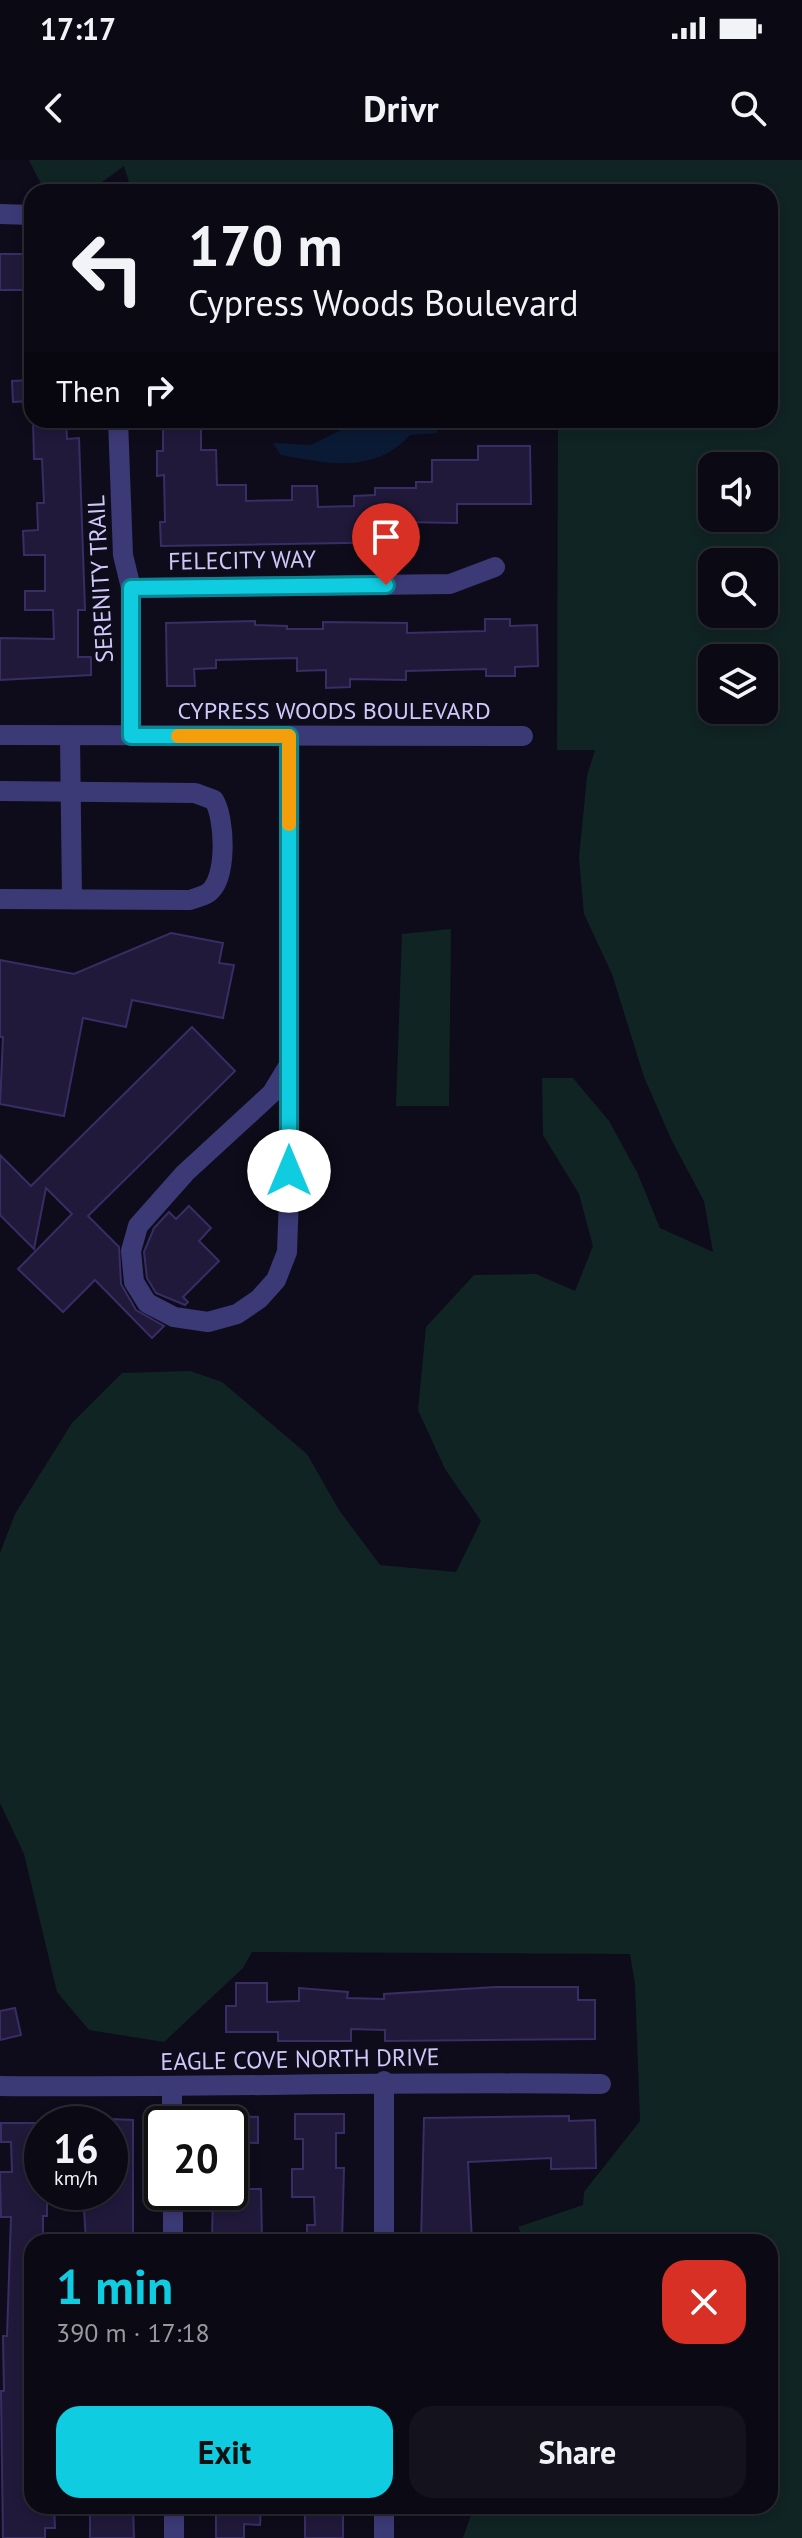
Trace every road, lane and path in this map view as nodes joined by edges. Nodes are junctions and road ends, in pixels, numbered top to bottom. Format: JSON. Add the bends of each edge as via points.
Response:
{"nodes":[{"id":1,"x":0,"y":214,"type":"edge"},
{"id":2,"x":24,"y":215,"type":"edge"},
{"id":3,"x":118,"y":428,"type":"edge"},
{"id":4,"x":495,"y":567,"type":"dead end"},
{"id":5,"x":131,"y":588,"type":"junction"},
{"id":6,"x":0,"y":735,"type":"edge"},
{"id":7,"x":70,"y":736,"type":"junction"},
{"id":8,"x":131,"y":736,"type":"junction"},
{"id":9,"x":289,"y":736,"type":"junction"},
{"id":10,"x":523,"y":736,"type":"dead end"},
{"id":11,"x":0,"y":791,"type":"edge"},
{"id":12,"x":71,"y":791,"type":"junction"},
{"id":13,"x":0,"y":899,"type":"edge"},
{"id":14,"x":72,"y":899,"type":"junction"},
{"id":15,"x":289,"y":1065,"type":"junction"},
{"id":16,"x":384,"y":2081,"type":"junction"},
{"id":17,"x":601,"y":2084,"type":"dead end"},
{"id":18,"x":0,"y":2086,"type":"edge"},
{"id":19,"x":172,"y":2087,"type":"junction"},
{"id":20,"x":172,"y":2106,"type":"edge"},
{"id":21,"x":173,"y":2210,"type":"edge"},
{"id":22,"x":173,"y":2234,"type":"edge"},
{"id":23,"x":384,"y":2234,"type":"edge"},
{"id":24,"x":174,"y":2514,"type":"edge"},
{"id":25,"x":384,"y":2514,"type":"edge"},
{"id":26,"x":174,"y":2538,"type":"edge"},
{"id":27,"x":384,"y":2538,"type":"edge"}],
"edges":[{"from":1,"to":2,"type":"street"},
{"from":3,"to":5,"type":"street","name":"SERENITY TRAIL","via":[[123,555]]},
{"from":4,"to":5,"type":"street","name":"FELECITY WAY","via":[[450,584]]},
{"from":5,"to":8,"type":"street","name":"SERENITY TRAIL"},
{"from":6,"to":7,"type":"street","name":"CYPRESS WOODS BOULEVARD"},
{"from":7,"to":8,"type":"street","name":"CYPRESS WOODS BOULEVARD"},
{"from":7,"to":12,"type":"street"},
{"from":8,"to":9,"type":"street","name":"CYPRESS WOODS BOULEVARD"},
{"from":9,"to":10,"type":"street","name":"CYPRESS WOODS BOULEVARD"},
{"from":9,"to":15,"type":"street"},
{"from":11,"to":12,"type":"street"},
{"from":12,"to":14,"type":"street"},
{"from":12,"to":14,"type":"street","via":[[195,793],[214,800],[221,812],[222,851],[221,875],[209,892],[190,900]]},
{"from":13,"to":14,"type":"street"},
{"from":15,"to":15,"type":"street","via":[[287,1252],[276,1280],[237,1314],[208,1322],[174,1317],[147,1303],[134,1282],[131,1251],[138,1226],[185,1173],[272,1093]]},
{"from":16,"to":17,"type":"street","name":"EAGLE COVE NORTH DRIVE"},
{"from":16,"to":19,"type":"street","name":"EAGLE COVE NORTH DRIVE"},
{"from":16,"to":23,"type":"street"},
{"from":18,"to":19,"type":"street","name":"EAGLE COVE NORTH DRIVE"},
{"from":19,"to":20,"type":"street"},
{"from":21,"to":22,"type":"street"},
{"from":24,"to":26,"type":"street"},
{"from":25,"to":27,"type":"street"}]}
